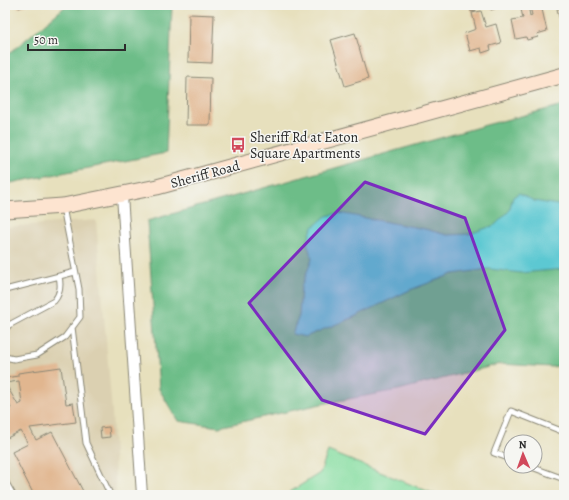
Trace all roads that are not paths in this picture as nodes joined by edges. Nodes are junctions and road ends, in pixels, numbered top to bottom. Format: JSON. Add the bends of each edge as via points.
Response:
{"nodes":[{"id":1,"x":564,"y":75,"type":"edge"},
{"id":2,"x":122,"y":195,"type":"junction"},
{"id":3,"x":63,"y":206,"type":"junction"},
{"id":4,"x":5,"y":210,"type":"edge"},
{"id":5,"x":75,"y":272,"type":"junction"},
{"id":6,"x":59,"y":276,"type":"junction"},
{"id":7,"x":6,"y":288,"type":"edge"},
{"id":8,"x":72,"y":327,"type":"junction"},
{"id":9,"x":5,"y":329,"type":"edge"},
{"id":10,"x":5,"y":357,"type":"edge"},
{"id":11,"x":564,"y":432,"type":"edge"},
{"id":12,"x":503,"y":456,"type":"edge"},
{"id":13,"x":543,"y":471,"type":"edge"},
{"id":14,"x":564,"y":479,"type":"edge"},
{"id":15,"x":5,"y":481,"type":"edge"},
{"id":16,"x":109,"y":492,"type":"dead end"},
{"id":17,"x":13,"y":495,"type":"edge"},
{"id":18,"x":142,"y":495,"type":"edge"}],
"edges":[{"from":1,"to":2,"type":"main road","name":"Sheriff Road"},
{"from":2,"to":3,"type":"main road","name":"Sheriff Road"},
{"from":2,"to":18,"type":"street"},
{"from":3,"to":4,"type":"main road","name":"Sheriff Road"},
{"from":3,"to":5,"type":"lane"},
{"from":5,"to":6,"type":"lane"},
{"from":5,"to":8,"type":"lane","via":[[79,289],[80,317]]},
{"from":6,"to":7,"type":"lane"},
{"from":6,"to":9,"type":"lane","via":[[61,286],[54,301]]},
{"from":8,"to":10,"type":"lane","via":[[65,337],[36,355],[14,359]]},
{"from":8,"to":16,"type":"lane","via":[[86,444]]},
{"from":11,"to":12,"type":"lane","via":[[510,411],[494,453]]},
{"from":13,"to":14,"type":"lane"},
{"from":15,"to":17,"type":"lane"}]}
